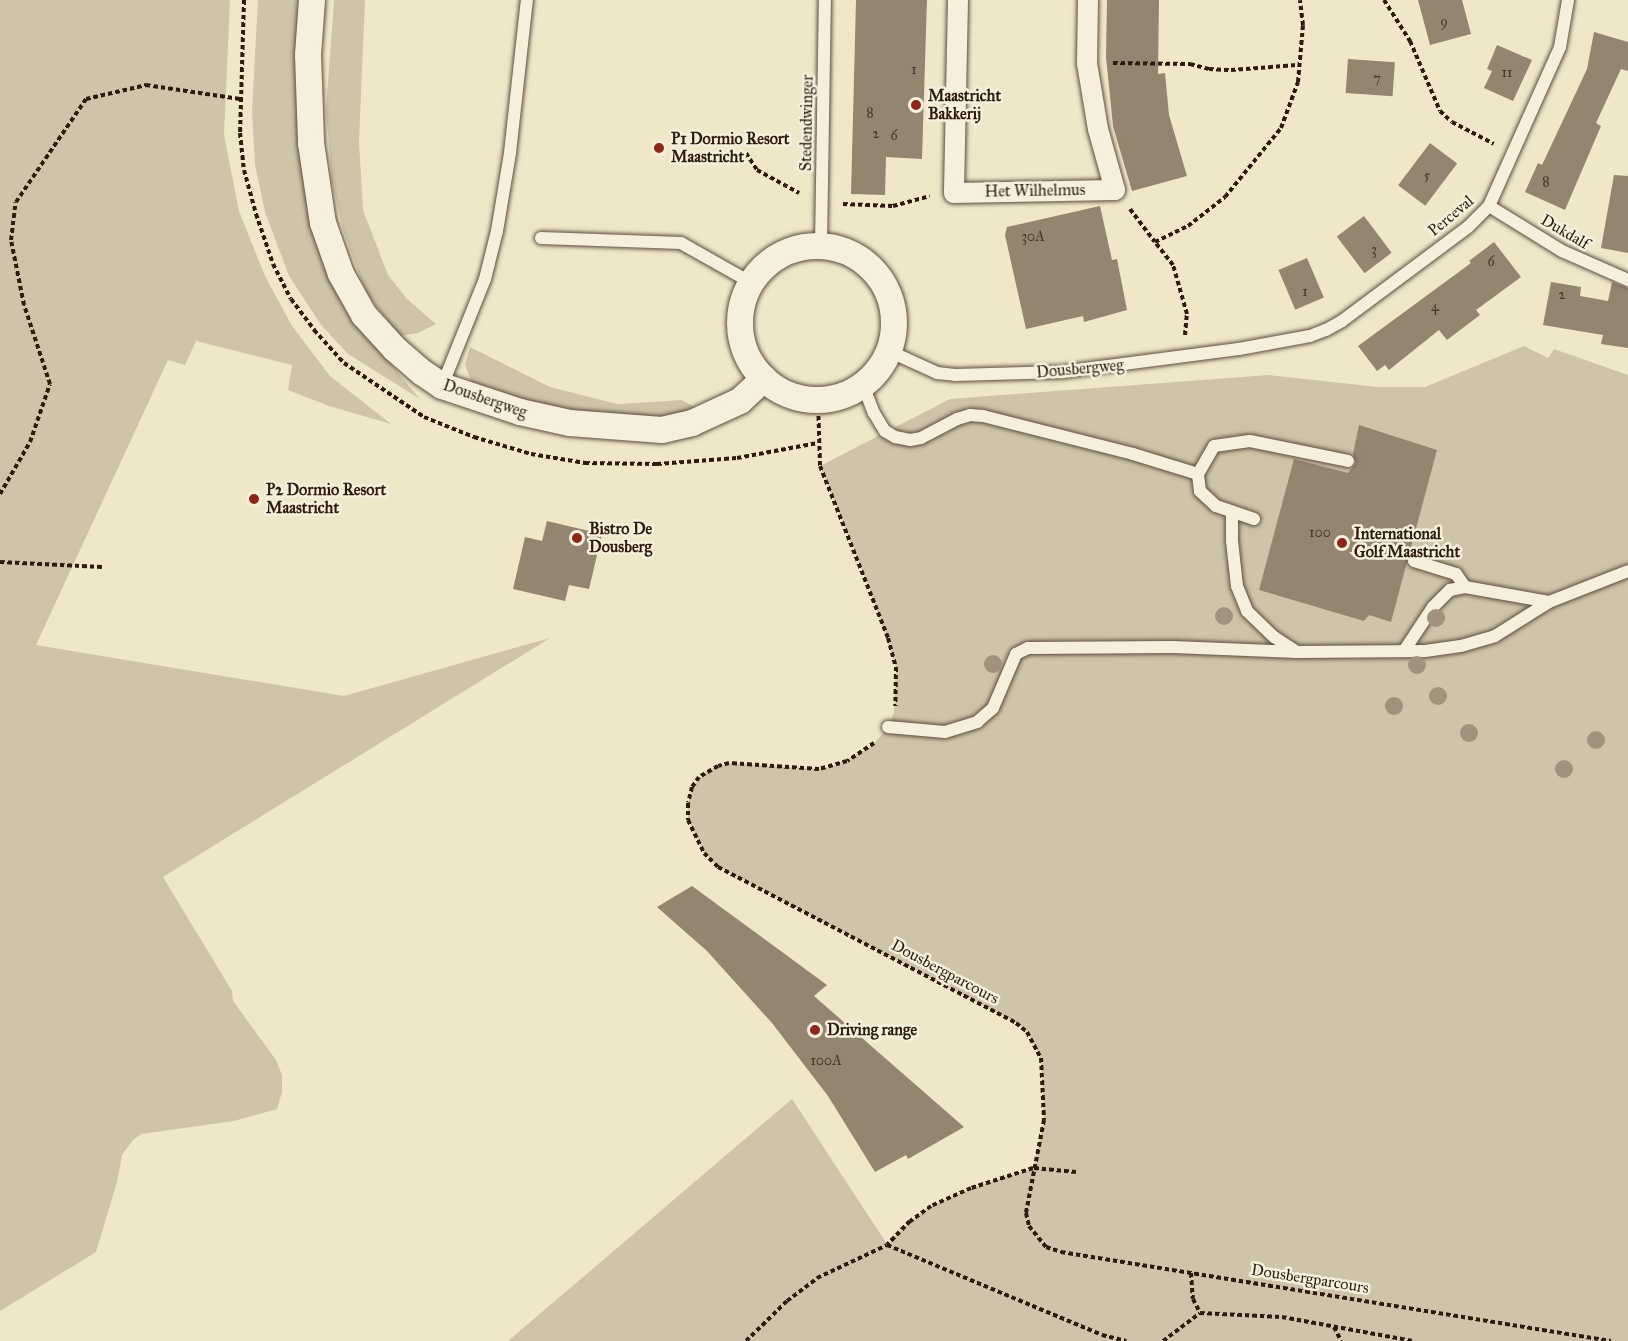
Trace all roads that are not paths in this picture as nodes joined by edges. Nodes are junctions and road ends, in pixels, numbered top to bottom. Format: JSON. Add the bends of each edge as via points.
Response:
{"nodes":[{"id":1,"x":312,"y":0,"type":"edge"},
{"id":2,"x":527,"y":0,"type":"edge"},
{"id":3,"x":825,"y":0,"type":"edge"},
{"id":4,"x":958,"y":0,"type":"edge"},
{"id":5,"x":1088,"y":0,"type":"edge"},
{"id":6,"x":1568,"y":0,"type":"edge"},
{"id":7,"x":1489,"y":206,"type":"junction"},
{"id":8,"x":541,"y":238,"type":"dead end"},
{"id":9,"x":821,"y":246,"type":"junction"},
{"id":10,"x":1628,"y":280,"type":"edge"},
{"id":11,"x":750,"y":282,"type":"junction"},
{"id":12,"x":1275,"y":343,"type":"joint"},
{"id":13,"x":889,"y":351,"type":"junction"},
{"id":14,"x":764,"y":379,"type":"junction"},
{"id":15,"x":863,"y":385,"type":"junction"},
{"id":16,"x":442,"y":386,"type":"junction"},
{"id":17,"x":1348,"y":461,"type":"dead end"},
{"id":18,"x":1198,"y":474,"type":"junction"},
{"id":19,"x":1232,"y":512,"type":"junction"},
{"id":20,"x":1254,"y":519,"type":"dead end"},
{"id":21,"x":1414,"y":561,"type":"dead end"},
{"id":22,"x":1628,"y":572,"type":"edge"},
{"id":23,"x":1466,"y":587,"type":"junction"},
{"id":24,"x":1549,"y":602,"type":"junction"},
{"id":25,"x":1404,"y":651,"type":"junction"},
{"id":26,"x":1297,"y":652,"type":"junction"},
{"id":27,"x":888,"y":727,"type":"road end"}],
"edges":[{"from":1,"to":16,"type":"street","name":"Dousbergweg","via":[[308,55],[311,143],[317,195],[332,249],[364,315],[395,349]]},
{"from":2,"to":16,"type":"lane","via":[[497,231],[485,279]]},
{"from":3,"to":9,"type":"lane","name":"Stedendwinger"},
{"from":4,"to":5,"type":"street","name":"Het Wilhelmus","via":[[954,193],[1115,190],[1098,129],[1087,63]]},
{"from":6,"to":7,"type":"lane","name":"Perceval","via":[[1560,47]]},
{"from":7,"to":10,"type":"lane","name":"Dukdalf","via":[[1572,256]]},
{"from":7,"to":12,"type":"lane","name":"Perceval","via":[[1342,321],[1310,336]]},
{"from":8,"to":11,"type":"lane","via":[[681,243]]},
{"from":9,"to":11,"type":"street","via":[[783,254]]},
{"from":9,"to":13,"type":"street","via":[[845,251],[866,263],[882,281],[894,327]]},
{"from":11,"to":14,"type":"street","via":[[740,331],[752,365]]},
{"from":12,"to":13,"type":"lane","name":"Dousbergweg","via":[[1062,372],[967,376],[937,373]]},
{"from":13,"to":15,"type":"street","via":[[879,370]]},
{"from":14,"to":15,"type":"street","via":[[780,391],[818,401],[842,396]]},
{"from":14,"to":16,"type":"street","name":"Dousbergweg","via":[[740,401],[692,423],[662,430],[570,423],[520,412]]},
{"from":15,"to":18,"type":"lane","via":[[885,431],[896,437],[921,438],[957,419],[983,416]]},
{"from":17,"to":18,"type":"lane","via":[[1250,441],[1214,446]]},
{"from":18,"to":19,"type":"lane","via":[[1200,491],[1216,506]]},
{"from":19,"to":20,"type":"lane"},
{"from":19,"to":26,"type":"lane","via":[[1237,586],[1247,611]]},
{"from":21,"to":23,"type":"lane","via":[[1456,574]]},
{"from":22,"to":24,"type":"lane"},
{"from":23,"to":24,"type":"lane"},
{"from":23,"to":25,"type":"lane","via":[[1450,590],[1433,607]]},
{"from":24,"to":25,"type":"lane","via":[[1495,636],[1461,646]]},
{"from":25,"to":26,"type":"lane"},
{"from":26,"to":27,"type":"lane","via":[[1173,646],[1028,648],[1016,654],[993,708],[977,723],[945,732]]}]}
